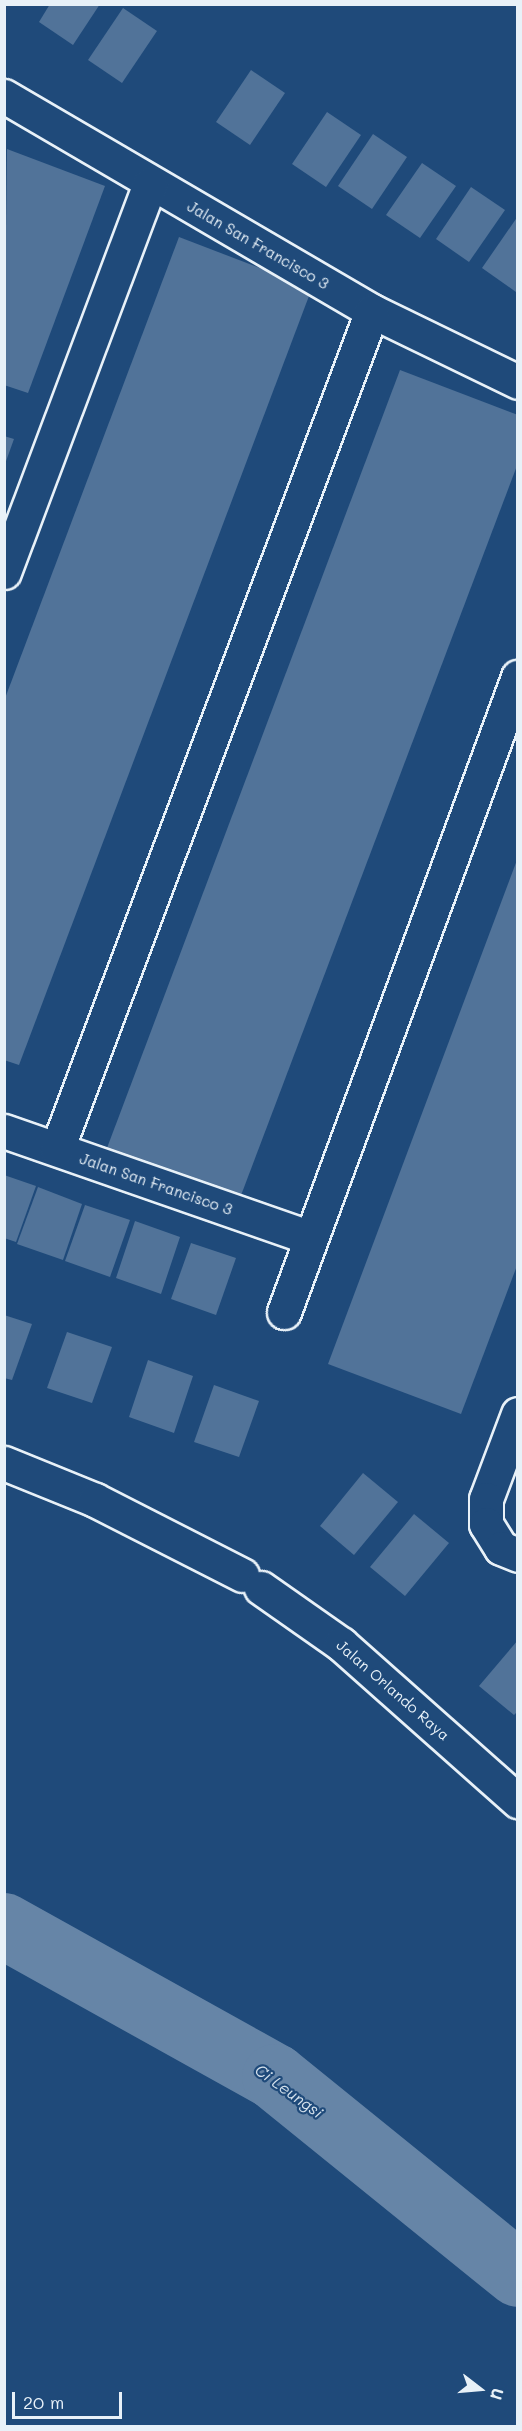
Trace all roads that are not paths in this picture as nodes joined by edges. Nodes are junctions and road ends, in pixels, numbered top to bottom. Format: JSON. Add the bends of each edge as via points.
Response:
{"nodes":[{"id":1,"x":4,"y":96,"type":"edge"},
{"id":2,"x":150,"y":183,"type":"junction"},
{"id":3,"x":372,"y":311,"type":"junction"},
{"id":4,"x":518,"y":382,"type":"edge"},
{"id":5,"x":4,"y":572,"type":"edge"},
{"id":6,"x":518,"y":677,"type":"edge"},
{"id":7,"x":4,"y":1131,"type":"edge"},
{"id":8,"x":57,"y":1149,"type":"junction"},
{"id":9,"x":308,"y":1237,"type":"junction"},
{"id":10,"x":284,"y":1312,"type":"dead end"},
{"id":11,"x":518,"y":1414,"type":"edge"},
{"id":12,"x":4,"y":1463,"type":"edge"},
{"id":13,"x":518,"y":1555,"type":"edge"},
{"id":14,"x":518,"y":1801,"type":"edge"}],
"edges":[{"from":1,"to":2,"type":"street","name":"Jalan San Francisco 3"},
{"from":2,"to":3,"type":"street","name":"Jalan San Francisco 3"},
{"from":2,"to":5,"type":"street"},
{"from":3,"to":4,"type":"street","name":"Jalan San Francisco 3"},
{"from":3,"to":8,"type":"street"},
{"from":6,"to":9,"type":"street"},
{"from":7,"to":8,"type":"street","name":"Jalan San Francisco 3"},
{"from":8,"to":9,"type":"street","name":"Jalan San Francisco 3"},
{"from":9,"to":10,"type":"street"},
{"from":11,"to":13,"type":"street","via":[[486,1499],[486,1524],[501,1548]]},
{"from":12,"to":14,"type":"street","name":"Jalan Orlando Raya","via":[[95,1500],[251,1581],[341,1644]]}]}
